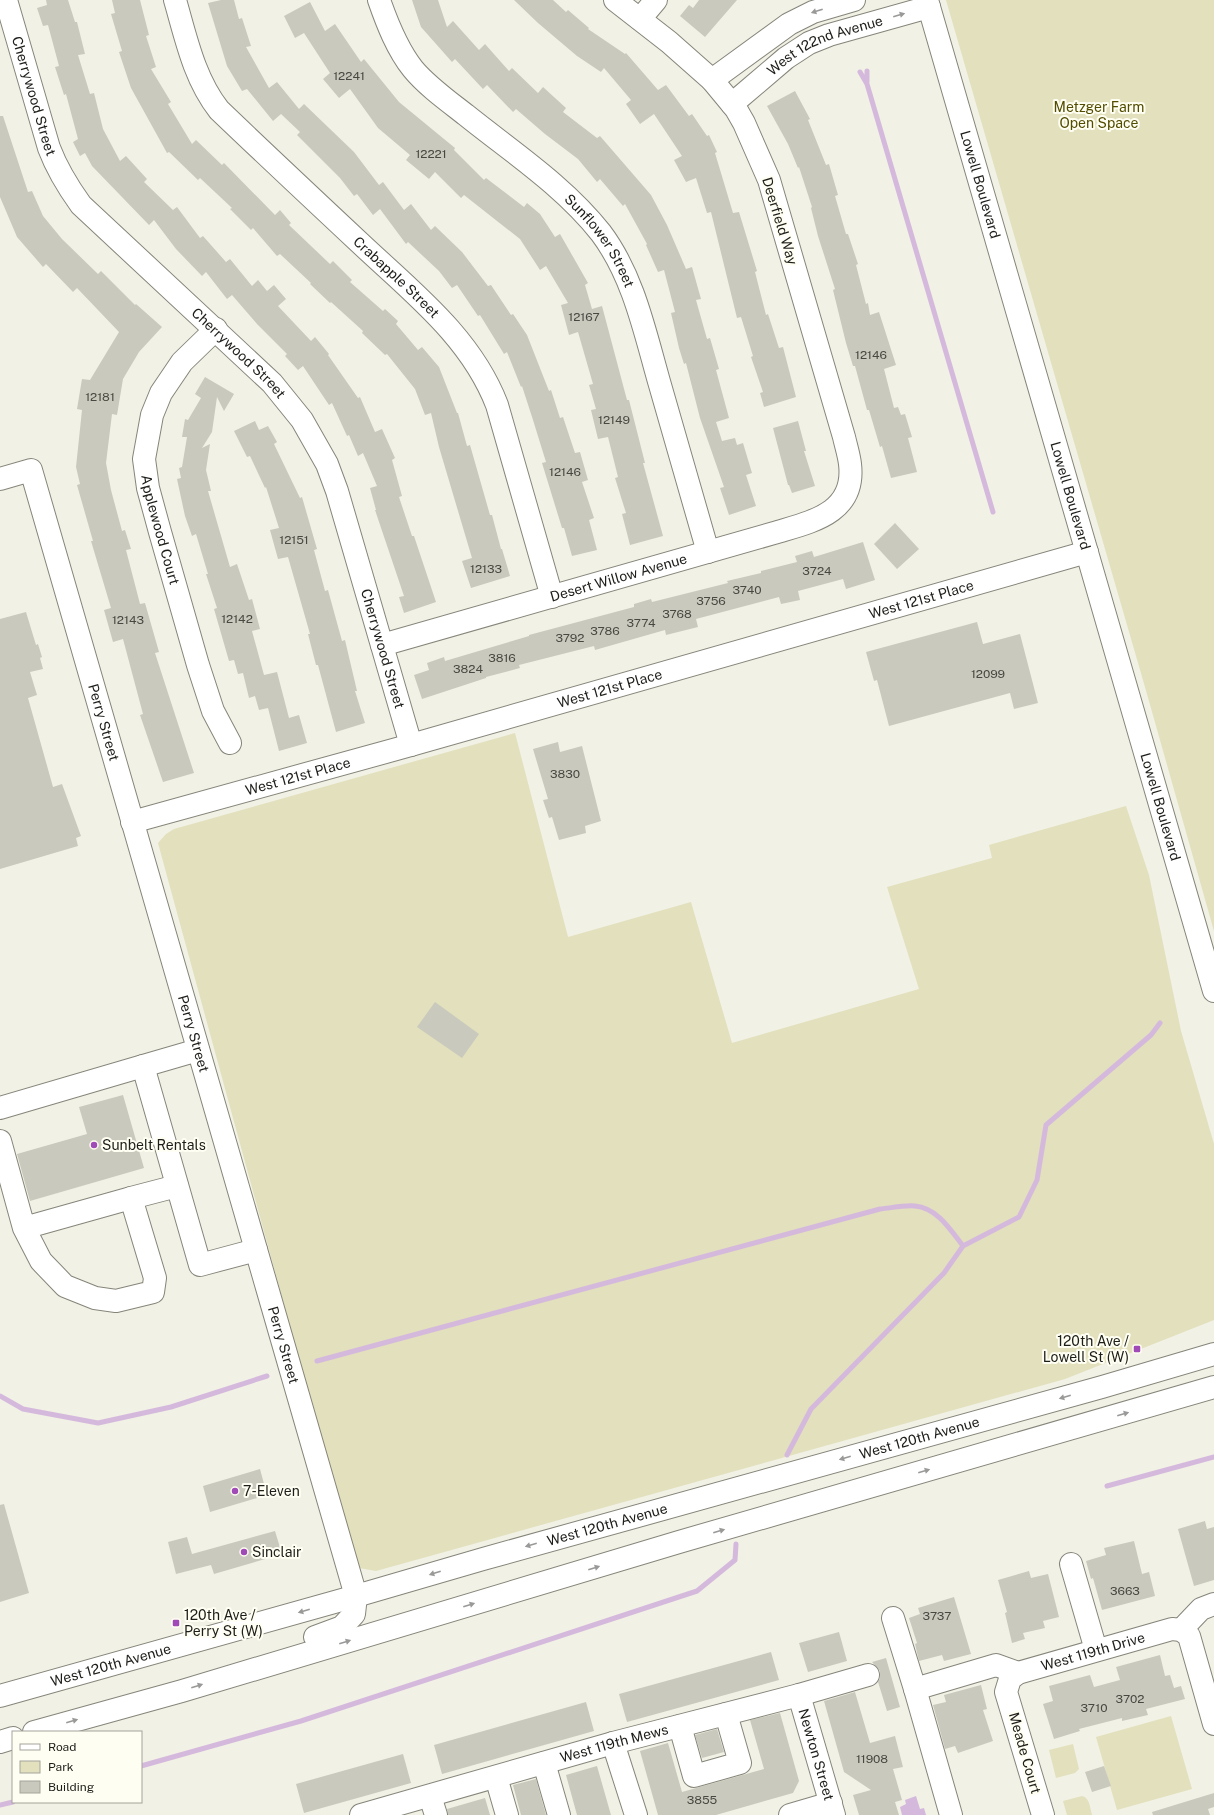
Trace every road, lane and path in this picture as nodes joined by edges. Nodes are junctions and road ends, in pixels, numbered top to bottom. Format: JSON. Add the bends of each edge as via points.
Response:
{"nodes":[{"id":1,"x":6,"y":0,"type":"edge"},
{"id":2,"x":176,"y":0,"type":"edge"},
{"id":3,"x":379,"y":0,"type":"edge"},
{"id":4,"x":615,"y":0,"type":"edge"},
{"id":5,"x":656,"y":0,"type":"edge"},
{"id":6,"x":854,"y":0,"type":"edge"},
{"id":7,"x":928,"y":4,"type":"edge"},
{"id":8,"x":640,"y":19,"type":"junction"},
{"id":9,"x":712,"y":80,"type":"junction"},
{"id":10,"x":732,"y":104,"type":"junction"},
{"id":11,"x":216,"y":329,"type":"junction"},
{"id":12,"x":0,"y":479,"type":"edge"},
{"id":13,"x":853,"y":498,"type":"joint"},
{"id":14,"x":708,"y":552,"type":"junction"},
{"id":15,"x":1087,"y":552,"type":"junction"},
{"id":16,"x":552,"y":597,"type":"junction"},
{"id":17,"x":382,"y":645,"type":"junction"},
{"id":18,"x":230,"y":743,"type":"dead end"},
{"id":19,"x":411,"y":745,"type":"junction"},
{"id":20,"x":132,"y":822,"type":"junction"},
{"id":21,"x":1214,"y":991,"type":"edge"},
{"id":22,"x":198,"y":1050,"type":"junction"},
{"id":23,"x":143,"y":1066,"type":"junction"},
{"id":24,"x":0,"y":1108,"type":"edge"},
{"id":25,"x":0,"y":1141,"type":"edge"},
{"id":26,"x":177,"y":1186,"type":"junction"},
{"id":27,"x":131,"y":1198,"type":"junction"},
{"id":28,"x":24,"y":1228,"type":"junction"},
{"id":29,"x":256,"y":1250,"type":"junction"},
{"id":30,"x":1214,"y":1341,"type":"edge"},
{"id":31,"x":1214,"y":1354,"type":"edge"},
{"id":32,"x":1102,"y":1387,"type":"junction"},
{"id":33,"x":1214,"y":1387,"type":"edge"},
{"id":34,"x":1214,"y":1403,"type":"edge"},
{"id":35,"x":1144,"y":1408,"type":"junction"},
{"id":36,"x":1071,"y":1564,"type":"dead end"},
{"id":37,"x":356,"y":1596,"type":"junction"},
{"id":38,"x":1214,"y":1604,"type":"edge"},
{"id":39,"x":893,"y":1618,"type":"dead end"},
{"id":40,"x":1185,"y":1633,"type":"junction"},
{"id":41,"x":1096,"y":1650,"type":"junction"},
{"id":42,"x":1018,"y":1673,"type":"junction"},
{"id":43,"x":868,"y":1674,"type":"dead end"},
{"id":44,"x":227,"y":1677,"type":"junction"},
{"id":45,"x":915,"y":1689,"type":"junction"},
{"id":46,"x":799,"y":1695,"type":"junction"},
{"id":47,"x":0,"y":1696,"type":"edge"},
{"id":48,"x":726,"y":1714,"type":"junction"},
{"id":49,"x":1214,"y":1724,"type":"edge"},
{"id":50,"x":680,"y":1726,"type":"junction"},
{"id":51,"x":38,"y":1731,"type":"edge"},
{"id":52,"x":12,"y":1738,"type":"edge"},
{"id":53,"x":0,"y":1742,"type":"edge"},
{"id":54,"x":613,"y":1743,"type":"junction"},
{"id":55,"x":544,"y":1763,"type":"junction"},
{"id":56,"x":496,"y":1777,"type":"junction"},
{"id":57,"x":433,"y":1805,"type":"edge"},
{"id":58,"x":832,"y":1809,"type":"edge"},
{"id":59,"x":361,"y":1815,"type":"edge"},
{"id":60,"x":507,"y":1815,"type":"edge"},
{"id":61,"x":559,"y":1815,"type":"edge"},
{"id":62,"x":636,"y":1815,"type":"edge"},
{"id":63,"x":790,"y":1815,"type":"edge"},
{"id":64,"x":951,"y":1815,"type":"edge"},
{"id":65,"x":1043,"y":1815,"type":"edge"}],
"edges":[{"from":1,"to":11,"type":"street","name":"Cherrywood Street","via":[[49,148],[68,186],[82,205]]},
{"from":2,"to":16,"type":"street","name":"Crabapple Street","via":[[200,80],[219,110],[440,318],[474,360],[490,386],[497,405]]},
{"from":3,"to":14,"type":"street","name":"Sunflower Street","via":[[386,20],[414,70],[580,208],[602,235],[625,273]]},
{"from":4,"to":8,"type":"street","name":"Deerfield Way"},
{"from":5,"to":8,"type":"street"},
{"from":6,"to":9,"type":"street","one_way":true,"via":[[813,12],[789,24]]},
{"from":10,"to":7,"type":"street","name":"West 122nd Avenue","one_way":true,"via":[[786,58],[809,43]]},
{"from":7,"to":15,"type":"street","name":"Lowell Boulevard"},
{"from":8,"to":9,"type":"street","name":"Deerfield Way"},
{"from":9,"to":10,"type":"street","name":"Deerfield Way"},
{"from":10,"to":13,"type":"street","name":"Deerfield Way","via":[[744,122],[769,180],[850,465],[849,486]]},
{"from":11,"to":17,"type":"street","name":"Cherrywood Street","via":[[276,388],[298,414],[319,447],[337,491]]},
{"from":11,"to":18,"type":"street","name":"Applewood Court","via":[[182,362],[161,393],[152,415],[144,459],[148,488],[198,665],[213,711]]},
{"from":12,"to":20,"type":"street","name":"Perry Street","via":[[31,470]]},
{"from":13,"to":14,"type":"street","name":"Desert Willow Avenue","via":[[822,518]]},
{"from":14,"to":16,"type":"street","name":"Desert Willow Avenue"},
{"from":15,"to":19,"type":"street","name":"West 121st Place"},
{"from":15,"to":21,"type":"street","name":"Lowell Boulevard"},
{"from":16,"to":17,"type":"street","name":"Desert Willow Avenue"},
{"from":17,"to":19,"type":"street","name":"Cherrywood Street"},
{"from":19,"to":20,"type":"street","name":"West 121st Place"},
{"from":20,"to":22,"type":"street","name":"Perry Street"},
{"from":22,"to":23,"type":"street"},
{"from":22,"to":29,"type":"street","name":"Perry Street"},
{"from":23,"to":24,"type":"street"},
{"from":23,"to":26,"type":"street"},
{"from":25,"to":28,"type":"street"},
{"from":26,"to":27,"type":"street"},
{"from":26,"to":29,"type":"street","via":[[200,1265]]},
{"from":27,"to":28,"type":"street"},
{"from":27,"to":28,"type":"street","via":[[155,1278],[153,1292],[116,1301],[95,1298],[65,1286],[41,1261]]},
{"from":29,"to":37,"type":"street","name":"Perry Street"},
{"from":30,"to":32,"type":"street"},
{"from":31,"to":32,"type":"street","name":"West 120th Avenue"},
{"from":32,"to":37,"type":"street","name":"West 120th Avenue","one_way":true,"via":[[491,1556]]},
{"from":33,"to":35,"type":"street"},
{"from":34,"to":35,"type":"street"},
{"from":44,"to":35,"type":"street","one_way":true},
{"from":36,"to":41,"type":"street"},
{"from":37,"to":44,"type":"street","via":[[354,1614],[342,1627],[302,1641]]},
{"from":37,"to":47,"type":"street","name":"West 120th Avenue","one_way":true},
{"from":38,"to":40,"type":"street","via":[[1201,1609]]},
{"from":39,"to":45,"type":"street"},
{"from":40,"to":41,"type":"street","name":"West 119th Drive","via":[[1172,1629]]},
{"from":40,"to":49,"type":"street"},
{"from":41,"to":42,"type":"street","name":"West 119th Drive"},
{"from":42,"to":45,"type":"street","via":[[996,1665]]},
{"from":42,"to":65,"type":"street","name":"Meade Court","via":[[1010,1679],[1006,1692]]},
{"from":43,"to":46,"type":"street","name":"West 119th Mews"},
{"from":51,"to":44,"type":"street","one_way":true},
{"from":45,"to":64,"type":"street"},
{"from":46,"to":48,"type":"street","name":"West 119th Mews"},
{"from":46,"to":58,"type":"street","name":"Newton Street"},
{"from":48,"to":50,"type":"street","name":"West 119th Mews"},
{"from":48,"to":50,"type":"street","via":[[740,1763],[694,1776]]},
{"from":50,"to":54,"type":"street","name":"West 119th Mews"},
{"from":52,"to":53,"type":"street"},
{"from":54,"to":55,"type":"street","name":"West 119th Mews"},
{"from":54,"to":62,"type":"street"},
{"from":55,"to":56,"type":"street","name":"West 119th Mews"},
{"from":55,"to":61,"type":"street"},
{"from":56,"to":57,"type":"street","name":"West 119th Mews"},
{"from":56,"to":60,"type":"street"},
{"from":57,"to":59,"type":"street","name":"West 119th Mews"},
{"from":58,"to":63,"type":"street"}]}
